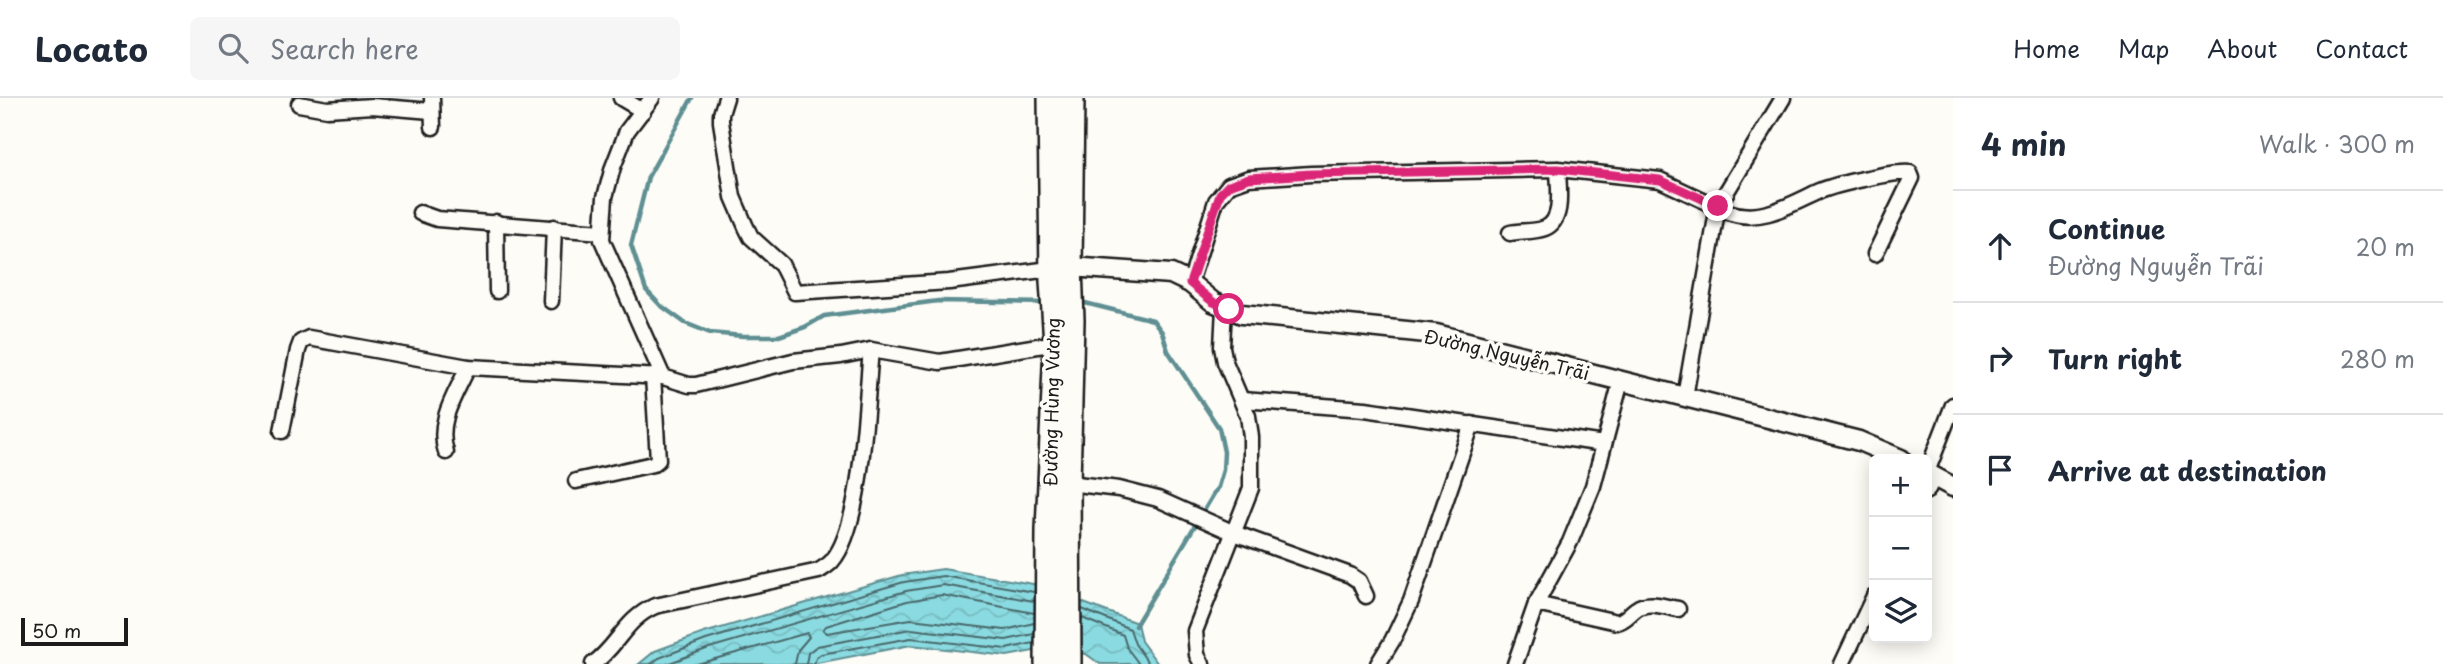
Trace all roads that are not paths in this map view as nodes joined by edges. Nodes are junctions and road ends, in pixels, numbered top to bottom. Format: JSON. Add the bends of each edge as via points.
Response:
{"nodes":[{"id":1,"x":621,"y":98,"type":"edge"},
{"id":2,"x":652,"y":98,"type":"edge"},
{"id":3,"x":726,"y":98,"type":"edge"},
{"id":4,"x":1050,"y":98,"type":"edge"},
{"id":5,"x":1072,"y":98,"type":"edge"},
{"id":6,"x":1783,"y":98,"type":"edge"},
{"id":7,"x":373,"y":102,"type":"edge"},
{"id":8,"x":299,"y":104,"type":"dead end"},
{"id":9,"x":432,"y":104,"type":"edge"},
{"id":10,"x":643,"y":111,"type":"junction"},
{"id":11,"x":433,"y":127,"type":"dead end"},
{"id":12,"x":1558,"y":169,"type":"junction"},
{"id":13,"x":1718,"y":206,"type":"junction"},
{"id":14,"x":420,"y":213,"type":"dead end"},
{"id":15,"x":496,"y":222,"type":"junction"},
{"id":16,"x":554,"y":227,"type":"junction"},
{"id":17,"x":602,"y":232,"type":"junction"},
{"id":18,"x":1510,"y":233,"type":"dead end"},
{"id":19,"x":1875,"y":254,"type":"dead end"},
{"id":20,"x":1058,"y":272,"type":"junction"},
{"id":21,"x":1190,"y":283,"type":"junction"},
{"id":22,"x":497,"y":291,"type":"dead end"},
{"id":23,"x":551,"y":302,"type":"dead end"},
{"id":24,"x":1224,"y":307,"type":"junction"},
{"id":25,"x":1061,"y":329,"type":"junction"},
{"id":26,"x":871,"y":350,"type":"junction"},
{"id":27,"x":468,"y":367,"type":"junction"},
{"id":28,"x":658,"y":376,"type":"junction"},
{"id":29,"x":1621,"y":381,"type":"junction"},
{"id":30,"x":1685,"y":397,"type":"junction"},
{"id":31,"x":1242,"y":401,"type":"junction"},
{"id":32,"x":1953,"y":405,"type":"edge"},
{"id":33,"x":1472,"y":424,"type":"junction"},
{"id":34,"x":282,"y":430,"type":"dead end"},
{"id":35,"x":1604,"y":444,"type":"junction"},
{"id":36,"x":446,"y":452,"type":"dead end"},
{"id":37,"x":1890,"y":454,"type":"edge"},
{"id":38,"x":1932,"y":466,"type":"edge"},
{"id":39,"x":1932,"y":479,"type":"edge"},
{"id":40,"x":576,"y":481,"type":"dead end"},
{"id":41,"x":1068,"y":483,"type":"junction"},
{"id":42,"x":1953,"y":486,"type":"edge"},
{"id":43,"x":1058,"y":531,"type":"junction"},
{"id":44,"x":1234,"y":533,"type":"junction"},
{"id":45,"x":1366,"y":596,"type":"dead end"},
{"id":46,"x":1536,"y":604,"type":"junction"},
{"id":47,"x":1869,"y":607,"type":"edge"},
{"id":48,"x":1678,"y":609,"type":"dead end"},
{"id":49,"x":593,"y":664,"type":"edge"},
{"id":50,"x":1047,"y":664,"type":"edge"},
{"id":51,"x":1069,"y":664,"type":"edge"},
{"id":52,"x":1202,"y":664,"type":"edge"},
{"id":53,"x":1378,"y":664,"type":"edge"},
{"id":54,"x":1515,"y":664,"type":"edge"},
{"id":55,"x":1842,"y":664,"type":"edge"}],
"edges":[{"from":1,"to":10,"type":"street"},
{"from":2,"to":10,"type":"street"},
{"from":3,"to":20,"type":"street","via":[[721,122],[733,197],[751,237],[781,264],[795,292]]},
{"from":4,"to":20,"type":"highway","name":"Đường Hùng Vương"},
{"from":5,"to":20,"type":"highway","name":"Đường Hùng Vương"},
{"from":6,"to":13,"type":"street"},
{"from":7,"to":8,"type":"street","via":[[327,108]]},
{"from":7,"to":9,"type":"street"},
{"from":9,"to":11,"type":"street"},
{"from":10,"to":17,"type":"street","via":[[627,131],[613,167]]},
{"from":12,"to":13,"type":"street","via":[[1660,180]]},
{"from":12,"to":18,"type":"street","via":[[1555,218],[1543,229]]},
{"from":12,"to":21,"type":"street","via":[[1249,178],[1229,185],[1220,194]]},
{"from":13,"to":19,"type":"street","via":[[1732,214],[1770,214],[1836,186],[1910,173],[1912,178]]},
{"from":13,"to":30,"type":"street"},
{"from":14,"to":15,"type":"street","via":[[437,219]]},
{"from":15,"to":16,"type":"street"},
{"from":15,"to":22,"type":"street"},
{"from":16,"to":17,"type":"street"},
{"from":16,"to":23,"type":"street"},
{"from":17,"to":28,"type":"street","via":[[604,247]]},
{"from":20,"to":21,"type":"street","name":"Đường Nguyễn Trãi","via":[[1160,272]]},
{"from":20,"to":25,"type":"highway","name":"Đường Hùng Vương"},
{"from":21,"to":24,"type":"street","name":"Đường Nguyễn Trãi"},
{"from":24,"to":29,"type":"street","name":"Đường Nguyễn Trãi","via":[[1242,314],[1436,334]]},
{"from":24,"to":31,"type":"street","via":[[1222,347]]},
{"from":25,"to":26,"type":"street","via":[[940,362]]},
{"from":25,"to":41,"type":"highway","name":"Đường Hùng Vương"},
{"from":25,"to":43,"type":"highway","name":"Đường Hùng Vương"},
{"from":26,"to":28,"type":"street","via":[[793,361],[696,385]]},
{"from":26,"to":49,"type":"street","via":[[855,504],[832,562],[819,571],[655,606],[631,621]]},
{"from":27,"to":28,"type":"street"},
{"from":27,"to":34,"type":"street","via":[[309,338],[298,350]]},
{"from":27,"to":36,"type":"street","via":[[442,426]]},
{"from":28,"to":40,"type":"street","via":[[658,460]]},
{"from":29,"to":30,"type":"street","name":"Đường Nguyễn Trãi"},
{"from":29,"to":35,"type":"street"},
{"from":30,"to":37,"type":"street","name":"Đường Nguyễn Trãi","via":[[1859,441]]},
{"from":31,"to":33,"type":"street","via":[[1365,409]]},
{"from":31,"to":44,"type":"street","via":[[1251,437],[1251,488]]},
{"from":32,"to":38,"type":"street"},
{"from":33,"to":35,"type":"street"},
{"from":33,"to":53,"type":"street","via":[[1411,601]]},
{"from":35,"to":46,"type":"street","via":[[1593,486],[1570,541]]},
{"from":39,"to":42,"type":"street"},
{"from":41,"to":43,"type":"highway","name":"Đường Hùng Vương"},
{"from":41,"to":44,"type":"street","via":[[1138,493]]},
{"from":43,"to":50,"type":"highway","name":"Đường Hùng Vương"},
{"from":43,"to":51,"type":"highway","name":"Đường Hùng Vương"},
{"from":44,"to":45,"type":"street","via":[[1350,575],[1359,581]]},
{"from":44,"to":52,"type":"street","via":[[1195,631]]},
{"from":46,"to":48,"type":"street","via":[[1617,622],[1645,605]]},
{"from":46,"to":54,"type":"street"},
{"from":47,"to":55,"type":"street"}]}
